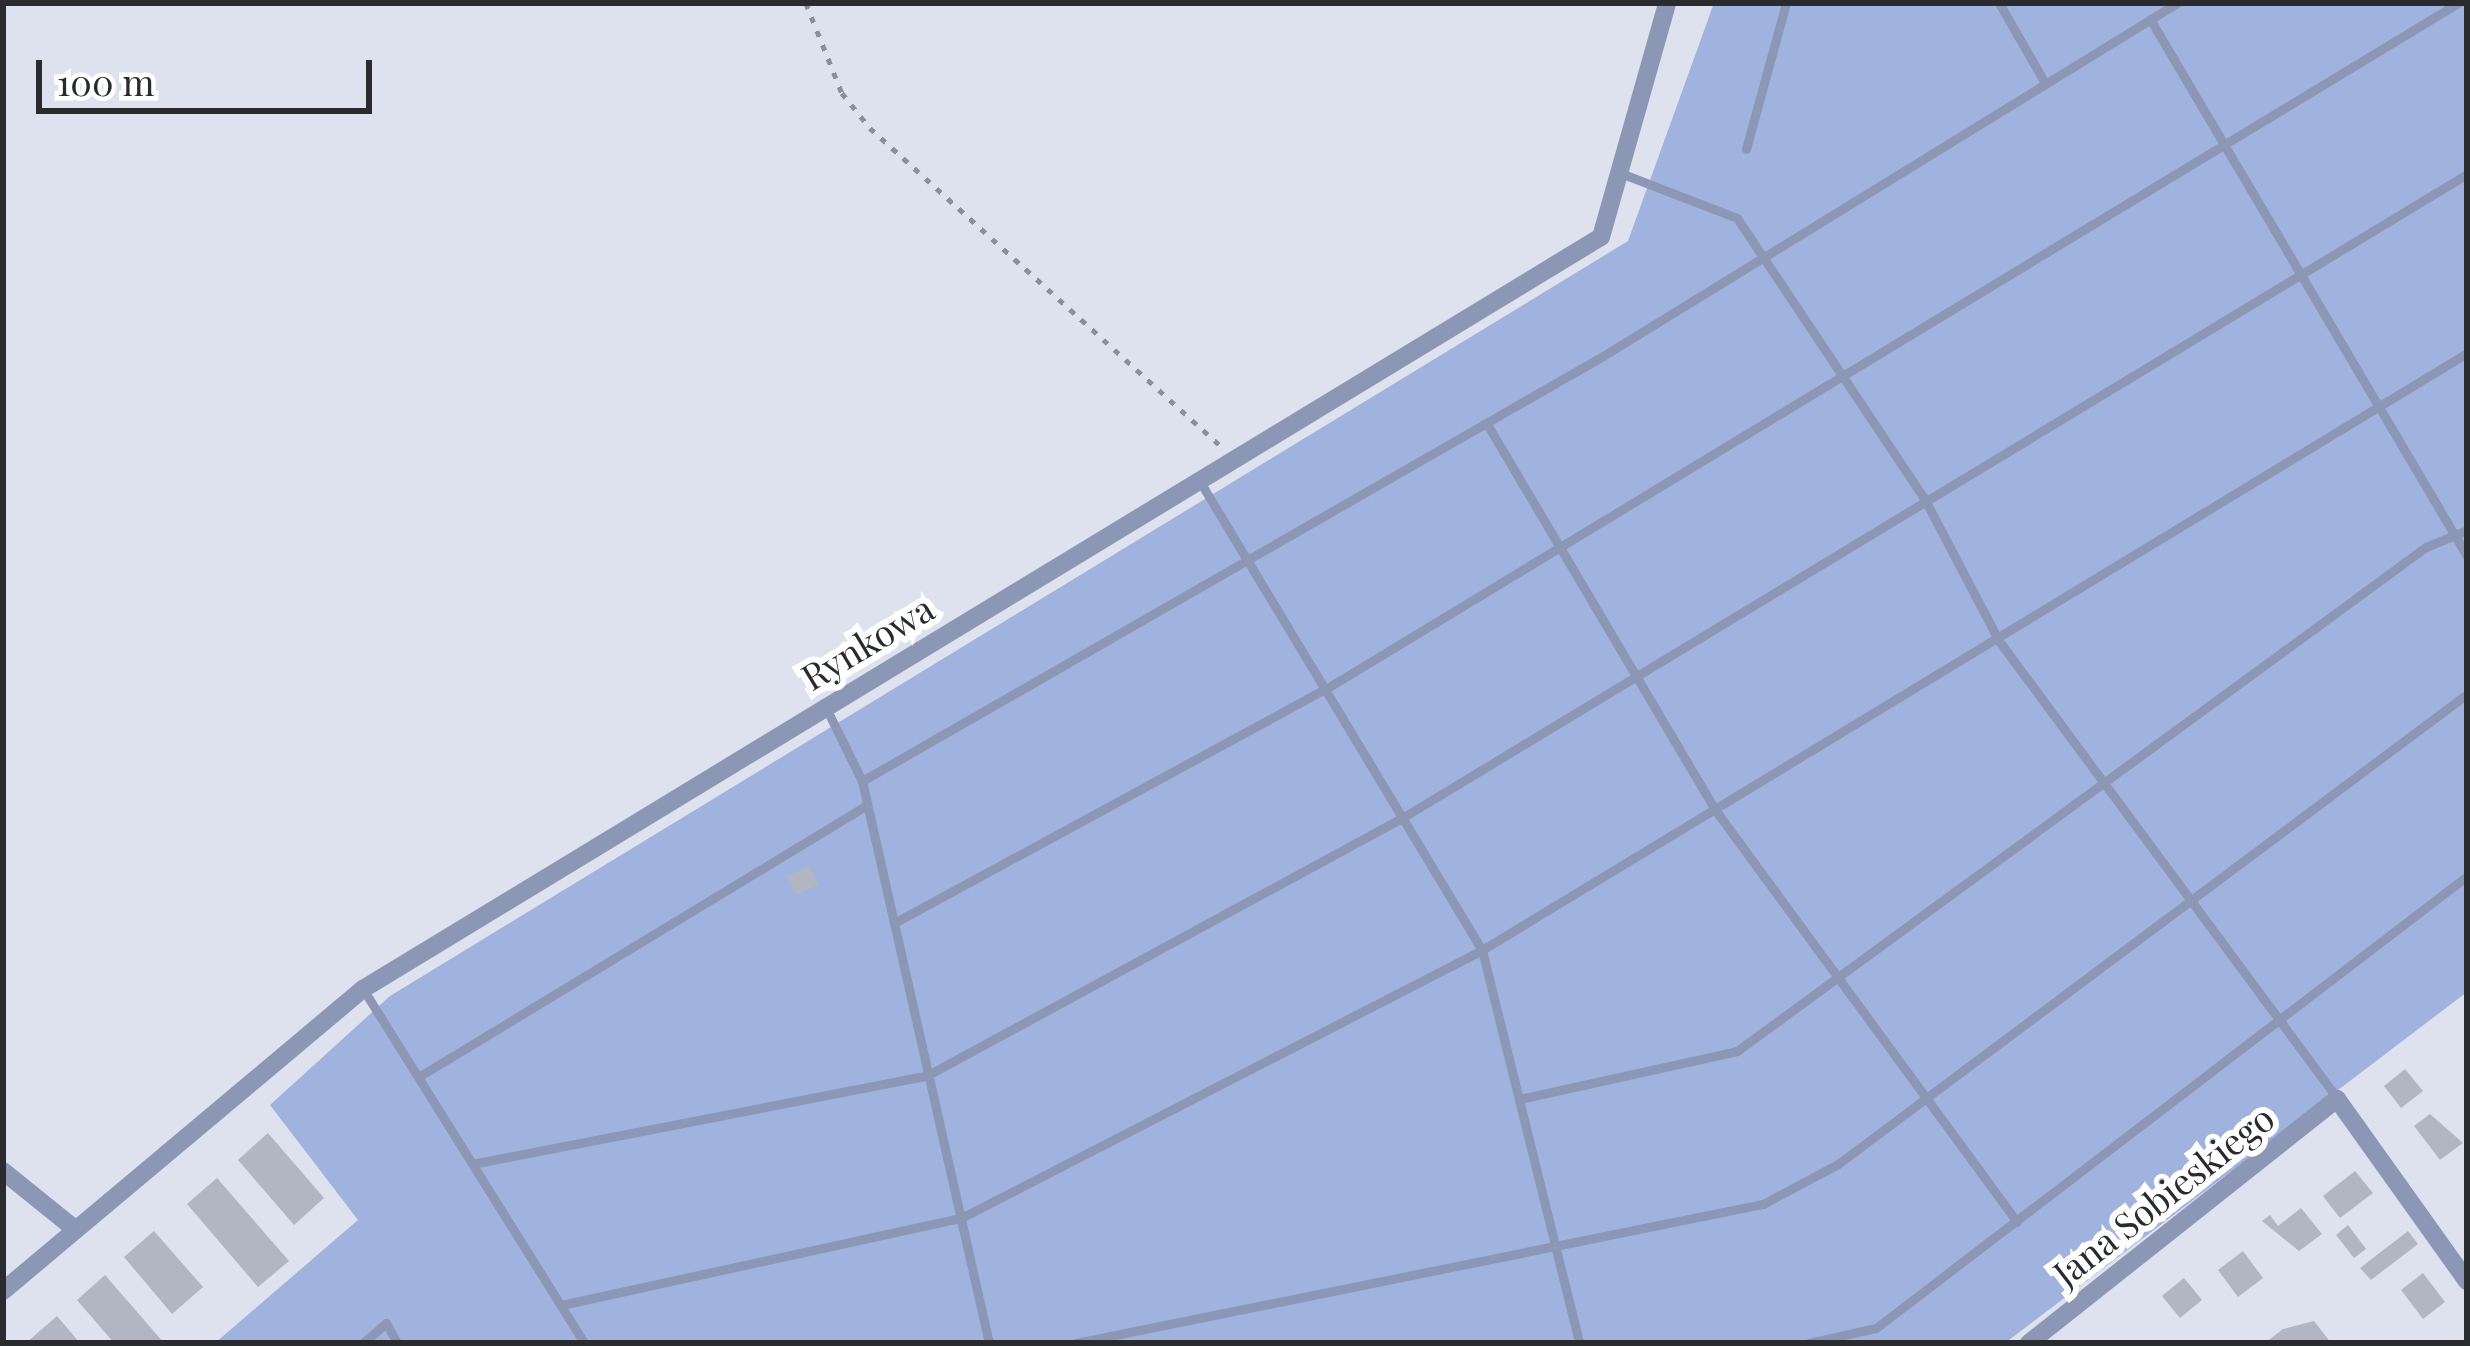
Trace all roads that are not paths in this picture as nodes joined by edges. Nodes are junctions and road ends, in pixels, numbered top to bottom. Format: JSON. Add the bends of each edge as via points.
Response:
{"nodes":[{"id":1,"x":1667,"y":3,"type":"edge"},
{"id":2,"x":1786,"y":3,"type":"edge"},
{"id":3,"x":2000,"y":3,"type":"edge"},
{"id":4,"x":2177,"y":3,"type":"edge"},
{"id":5,"x":2458,"y":3,"type":"edge"},
{"id":6,"x":2150,"y":19,"type":"junction"},
{"id":7,"x":2045,"y":83,"type":"junction"},
{"id":8,"x":2226,"y":144,"type":"junction"},
{"id":9,"x":1746,"y":149,"type":"dead end"},
{"id":10,"x":1623,"y":174,"type":"junction"},
{"id":11,"x":2467,"y":174,"type":"edge"},
{"id":12,"x":1762,"y":256,"type":"junction"},
{"id":13,"x":2302,"y":272,"type":"junction"},
{"id":14,"x":2467,"y":353,"type":"edge"},
{"id":15,"x":1844,"y":379,"type":"junction"},
{"id":16,"x":2384,"y":406,"type":"junction"},
{"id":17,"x":1486,"y":424,"type":"junction"},
{"id":18,"x":1199,"y":480,"type":"junction"},
{"id":19,"x":1924,"y":498,"type":"junction"},
{"id":20,"x":2462,"y":532,"type":"edge"},
{"id":21,"x":1563,"y":543,"type":"junction"},
{"id":22,"x":2467,"y":556,"type":"edge"},
{"id":23,"x":1246,"y":563,"type":"junction"},
{"id":24,"x":1999,"y":641,"type":"junction"},
{"id":25,"x":1635,"y":673,"type":"junction"},
{"id":26,"x":1324,"y":690,"type":"junction"},
{"id":27,"x":2467,"y":694,"type":"edge"},
{"id":28,"x":825,"y":706,"type":"junction"},
{"id":29,"x":862,"y":781,"type":"junction"},
{"id":30,"x":2100,"y":782,"type":"junction"},
{"id":31,"x":867,"y":805,"type":"junction"},
{"id":32,"x":1716,"y":811,"type":"junction"},
{"id":33,"x":1402,"y":818,"type":"junction"},
{"id":34,"x":2467,"y":876,"type":"edge"},
{"id":35,"x":2188,"y":904,"type":"junction"},
{"id":36,"x":894,"y":923,"type":"junction"},
{"id":37,"x":1482,"y":950,"type":"junction"},
{"id":38,"x":1831,"y":980,"type":"junction"},
{"id":39,"x":363,"y":988,"type":"junction"},
{"id":40,"x":2277,"y":1020,"type":"junction"},
{"id":41,"x":928,"y":1075,"type":"junction"},
{"id":42,"x":421,"y":1076,"type":"junction"},
{"id":43,"x":1524,"y":1099,"type":"junction"},
{"id":44,"x":2337,"y":1099,"type":"junction"},
{"id":45,"x":1926,"y":1100,"type":"junction"},
{"id":46,"x":477,"y":1163,"type":"junction"},
{"id":47,"x":3,"y":1171,"type":"edge"},
{"id":48,"x":961,"y":1218,"type":"junction"},
{"id":49,"x":2017,"y":1222,"type":"junction"},
{"id":50,"x":75,"y":1229,"type":"junction"},
{"id":51,"x":1556,"y":1242,"type":"junction"},
{"id":52,"x":2467,"y":1281,"type":"edge"},
{"id":53,"x":3,"y":1291,"type":"edge"},
{"id":54,"x":561,"y":1305,"type":"junction"},
{"id":55,"x":363,"y":1343,"type":"edge"},
{"id":56,"x":397,"y":1343,"type":"edge"},
{"id":57,"x":584,"y":1343,"type":"edge"},
{"id":58,"x":989,"y":1343,"type":"edge"},
{"id":59,"x":1076,"y":1343,"type":"edge"},
{"id":60,"x":1579,"y":1343,"type":"edge"},
{"id":61,"x":1809,"y":1343,"type":"edge"},
{"id":62,"x":2029,"y":1343,"type":"edge"}],
"edges":[{"from":1,"to":10,"type":"street","name":"Rynkowa"},
{"from":2,"to":9,"type":"lane"},
{"from":3,"to":7,"type":"lane"},
{"from":4,"to":6,"type":"lane"},
{"from":5,"to":8,"type":"lane"},
{"from":6,"to":7,"type":"lane"},
{"from":6,"to":8,"type":"lane"},
{"from":7,"to":12,"type":"lane"},
{"from":8,"to":13,"type":"lane"},
{"from":8,"to":15,"type":"lane"},
{"from":10,"to":12,"type":"lane","via":[[1737,218]]},
{"from":10,"to":18,"type":"street","name":"Rynkowa","via":[[1600,237]]},
{"from":11,"to":13,"type":"lane"},
{"from":12,"to":15,"type":"lane"},
{"from":12,"to":17,"type":"lane"},
{"from":13,"to":16,"type":"lane"},
{"from":13,"to":19,"type":"lane"},
{"from":14,"to":16,"type":"lane"},
{"from":15,"to":19,"type":"lane"},
{"from":15,"to":21,"type":"lane"},
{"from":16,"to":20,"type":"lane"},
{"from":16,"to":24,"type":"lane"},
{"from":17,"to":21,"type":"lane"},
{"from":17,"to":23,"type":"lane"},
{"from":18,"to":23,"type":"lane"},
{"from":18,"to":28,"type":"street","name":"Rynkowa"},
{"from":19,"to":24,"type":"lane"},
{"from":19,"to":25,"type":"lane"},
{"from":20,"to":22,"type":"lane"},
{"from":20,"to":30,"type":"lane"},
{"from":21,"to":25,"type":"lane"},
{"from":21,"to":26,"type":"lane"},
{"from":23,"to":26,"type":"lane"},
{"from":23,"to":29,"type":"lane"},
{"from":24,"to":30,"type":"lane"},
{"from":24,"to":32,"type":"lane"},
{"from":25,"to":32,"type":"lane"},
{"from":25,"to":33,"type":"lane"},
{"from":26,"to":33,"type":"lane"},
{"from":26,"to":36,"type":"lane"},
{"from":27,"to":35,"type":"lane"},
{"from":28,"to":29,"type":"lane"},
{"from":28,"to":39,"type":"street","name":"Rynkowa"},
{"from":29,"to":31,"type":"lane"},
{"from":30,"to":35,"type":"lane"},
{"from":30,"to":38,"type":"lane"},
{"from":31,"to":36,"type":"lane"},
{"from":31,"to":42,"type":"lane"},
{"from":32,"to":37,"type":"lane"},
{"from":32,"to":38,"type":"lane"},
{"from":33,"to":37,"type":"lane"},
{"from":33,"to":41,"type":"lane"},
{"from":34,"to":40,"type":"lane"},
{"from":35,"to":40,"type":"lane"},
{"from":35,"to":45,"type":"lane"},
{"from":36,"to":41,"type":"lane"},
{"from":37,"to":43,"type":"lane"},
{"from":37,"to":48,"type":"lane"},
{"from":38,"to":43,"type":"lane","via":[[1737,1051]]},
{"from":38,"to":45,"type":"lane"},
{"from":39,"to":42,"type":"lane"},
{"from":39,"to":50,"type":"street","name":"Rynkowa"},
{"from":40,"to":44,"type":"lane"},
{"from":40,"to":49,"type":"lane"},
{"from":41,"to":46,"type":"lane"},
{"from":41,"to":48,"type":"lane"},
{"from":42,"to":46,"type":"lane"},
{"from":43,"to":51,"type":"lane"},
{"from":44,"to":52,"type":"street"},
{"from":44,"to":62,"type":"street","name":"Jana Sobieskiego"},
{"from":45,"to":49,"type":"lane"},
{"from":45,"to":51,"type":"lane","via":[[1763,1204]]},
{"from":46,"to":54,"type":"lane"},
{"from":47,"to":50,"type":"street"},
{"from":48,"to":54,"type":"lane"},
{"from":48,"to":58,"type":"lane"},
{"from":49,"to":61,"type":"lane","via":[[1876,1328]]},
{"from":50,"to":53,"type":"street","name":"Rynkowa"},
{"from":51,"to":59,"type":"lane"},
{"from":51,"to":60,"type":"lane"},
{"from":54,"to":57,"type":"lane"},
{"from":55,"to":56,"type":"lane","via":[[386,1323]]}]}
